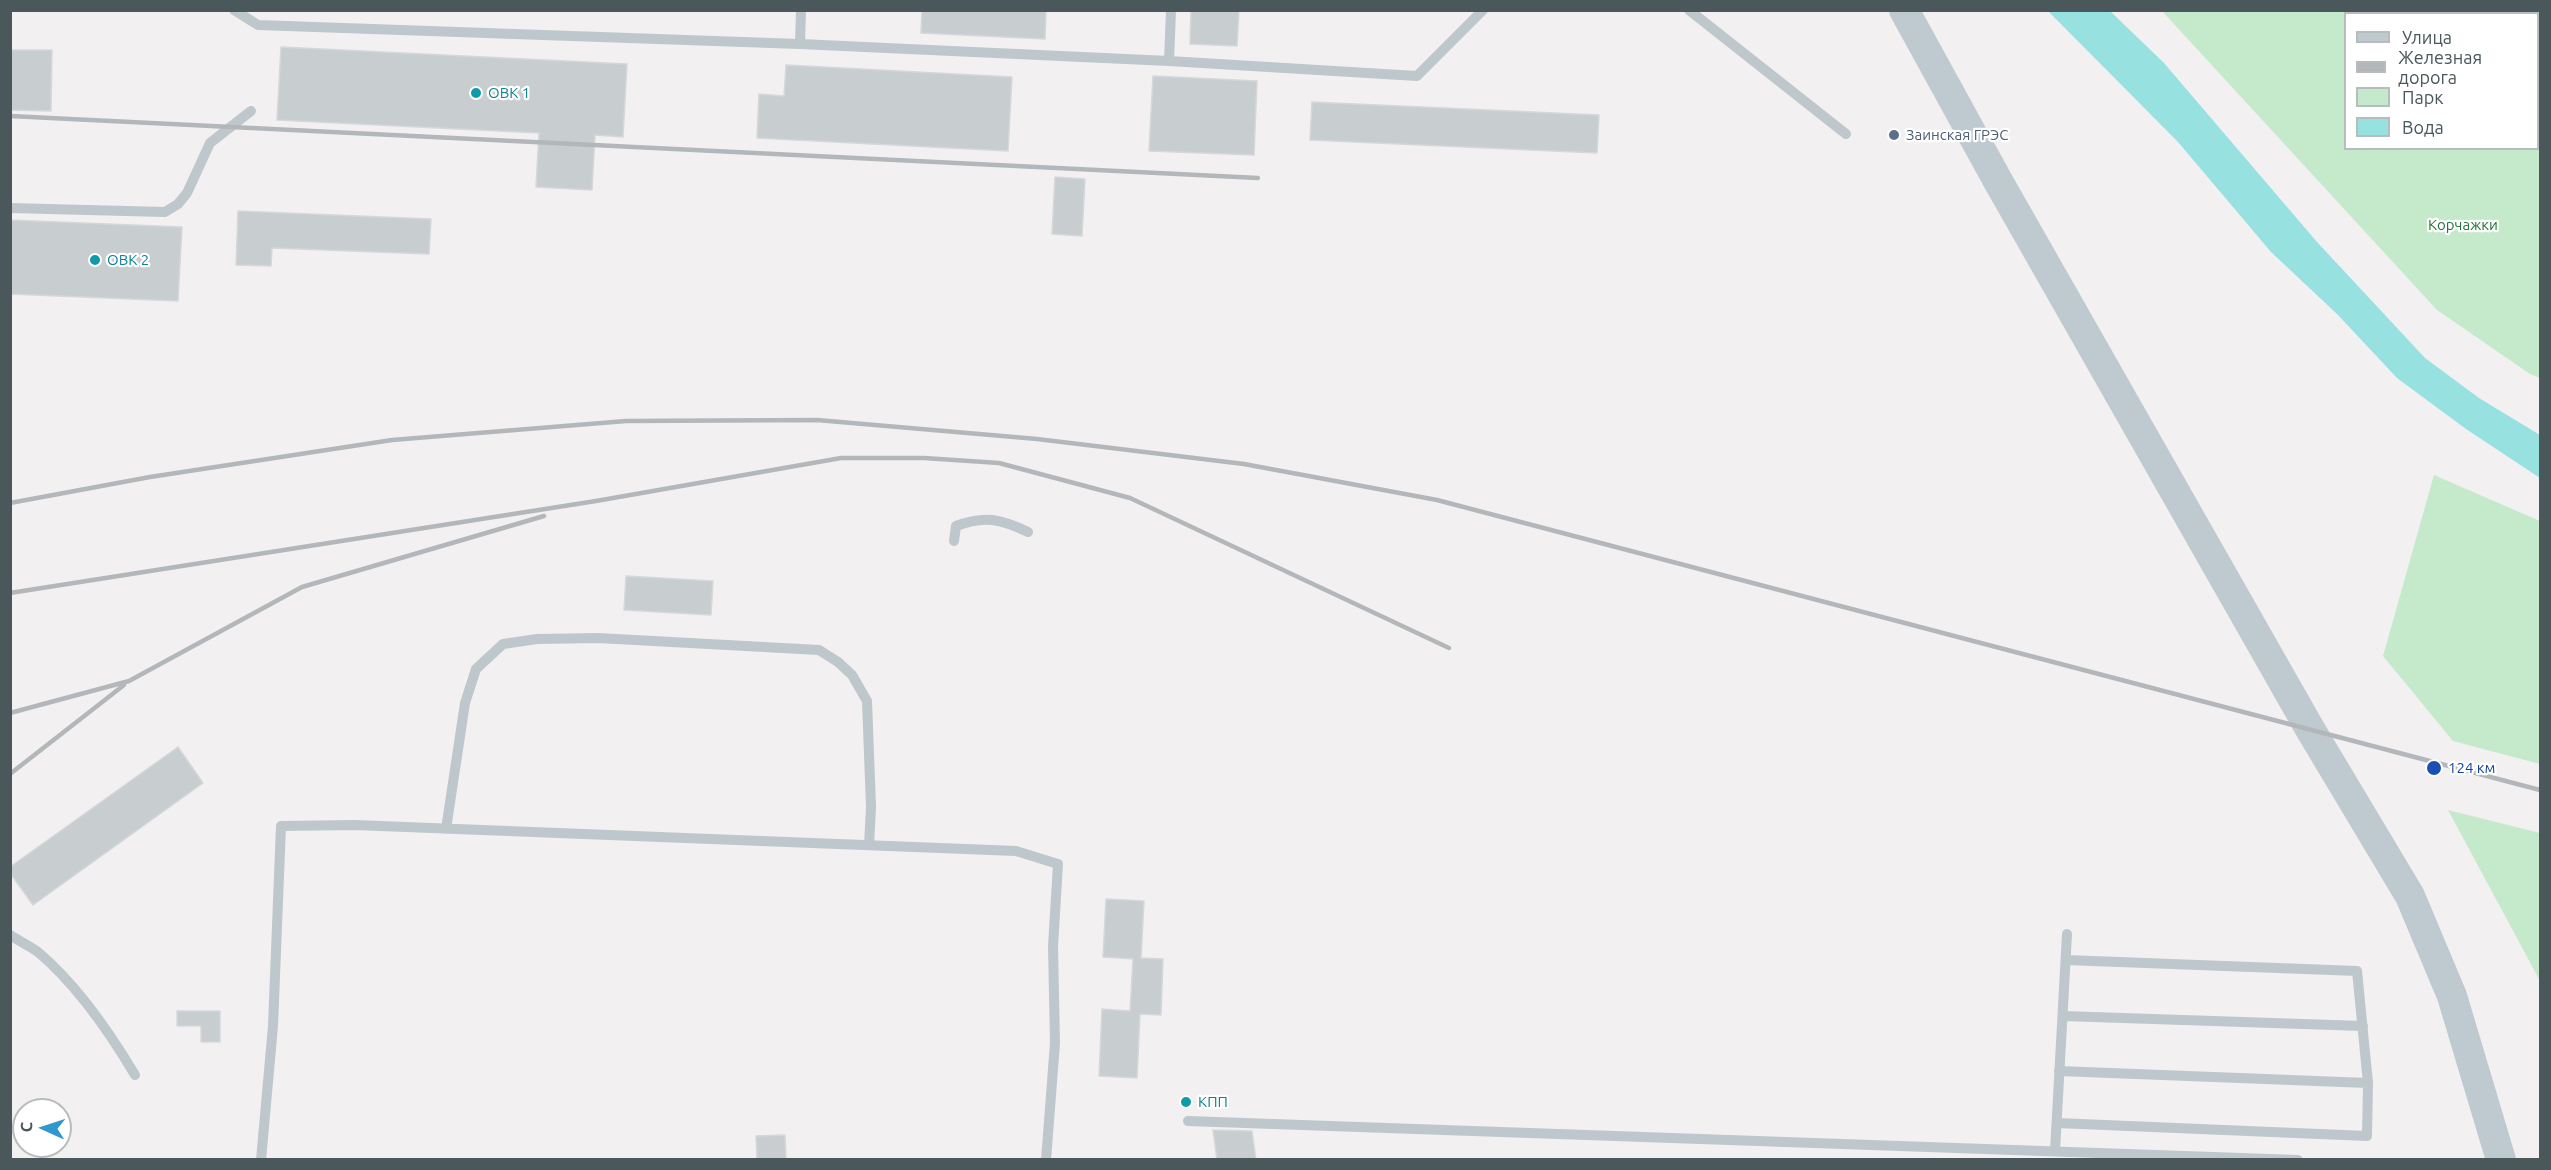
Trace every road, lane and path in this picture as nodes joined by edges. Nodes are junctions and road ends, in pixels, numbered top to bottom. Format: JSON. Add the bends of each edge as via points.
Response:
{"nodes":[{"id":1,"x":234,"y":10,"type":"edge"},
{"id":2,"x":801,"y":10,"type":"edge"},
{"id":3,"x":1171,"y":10,"type":"edge"},
{"id":4,"x":1483,"y":10,"type":"edge"},
{"id":5,"x":1689,"y":10,"type":"edge"},
{"id":6,"x":1904,"y":10,"type":"edge"},
{"id":7,"x":800,"y":44,"type":"junction"},
{"id":8,"x":1169,"y":62,"type":"junction"},
{"id":9,"x":251,"y":111,"type":"dead end"},
{"id":10,"x":1846,"y":134,"type":"dead end"},
{"id":11,"x":10,"y":208,"type":"edge"},
{"id":12,"x":1028,"y":532,"type":"dead end"},
{"id":13,"x":954,"y":541,"type":"dead end"},
{"id":14,"x":446,"y":829,"type":"junction"},
{"id":15,"x":869,"y":845,"type":"junction"},
{"id":16,"x":2067,"y":934,"type":"dead end"},
{"id":17,"x":10,"y":935,"type":"edge"},
{"id":18,"x":2066,"y":960,"type":"junction"},
{"id":19,"x":2063,"y":1016,"type":"junction"},
{"id":20,"x":2363,"y":1026,"type":"junction"},
{"id":21,"x":2060,"y":1071,"type":"junction"},
{"id":22,"x":135,"y":1075,"type":"dead end"},
{"id":23,"x":2368,"y":1083,"type":"junction"},
{"id":24,"x":1188,"y":1121,"type":"dead end"},
{"id":25,"x":2057,"y":1123,"type":"junction"},
{"id":26,"x":2055,"y":1151,"type":"junction"},
{"id":27,"x":261,"y":1160,"type":"edge"},
{"id":28,"x":1046,"y":1160,"type":"edge"},
{"id":29,"x":2298,"y":1160,"type":"edge"},
{"id":30,"x":2501,"y":1160,"type":"edge"}],
"edges":[{"from":1,"to":7,"type":"lane","via":[[258,25]]},
{"from":2,"to":7,"type":"lane"},
{"from":3,"to":8,"type":"lane"},
{"from":4,"to":8,"type":"lane","via":[[1418,76]]},
{"from":5,"to":10,"type":"lane"},
{"from":6,"to":30,"type":"street","via":[[2304,719],[2410,896],[2452,996]]},
{"from":7,"to":8,"type":"lane"},
{"from":9,"to":11,"type":"lane","via":[[210,143],[187,193],[165,212]]},
{"from":12,"to":13,"type":"lane","via":[[990,518],[972,519],[956,526]]},
{"from":14,"to":15,"type":"lane"},
{"from":14,"to":15,"type":"lane","via":[[465,703],[476,669],[503,644],[587,638],[684,641],[819,650],[852,675],[867,701]]},
{"from":14,"to":27,"type":"lane","via":[[281,826],[273,1026]]},
{"from":15,"to":28,"type":"lane","via":[[1016,851],[1058,864],[1053,946],[1055,1043]]},
{"from":16,"to":18,"type":"lane"},
{"from":17,"to":22,"type":"lane","via":[[38,952],[79,995]]},
{"from":18,"to":19,"type":"lane"},
{"from":18,"to":20,"type":"lane","via":[[2356,971]]},
{"from":19,"to":20,"type":"lane"},
{"from":19,"to":21,"type":"lane"},
{"from":20,"to":23,"type":"lane"},
{"from":21,"to":23,"type":"lane"},
{"from":21,"to":25,"type":"lane"},
{"from":23,"to":25,"type":"lane","via":[[2367,1136]]},
{"from":24,"to":26,"type":"lane"},
{"from":25,"to":26,"type":"lane"},
{"from":26,"to":29,"type":"lane"}]}
